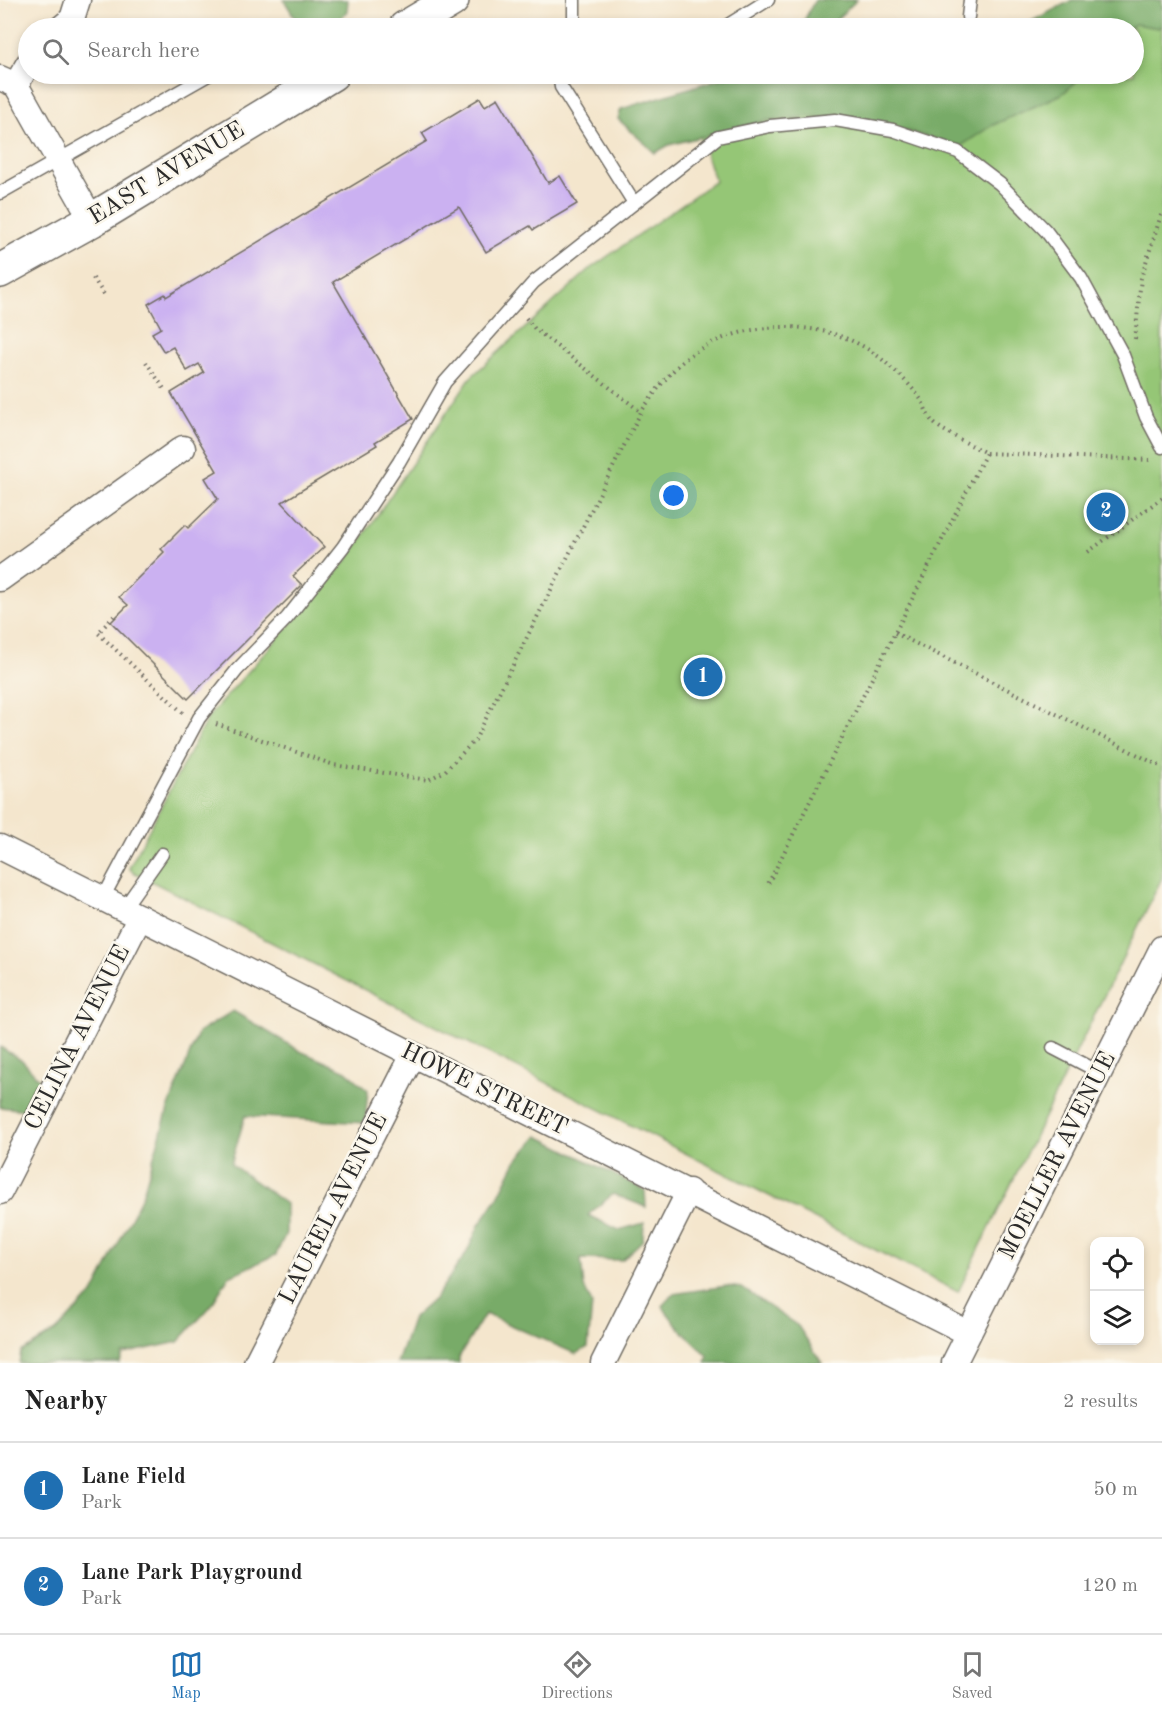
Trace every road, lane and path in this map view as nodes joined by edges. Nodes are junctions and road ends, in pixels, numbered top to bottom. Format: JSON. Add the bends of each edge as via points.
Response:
{"nodes":[{"id":1,"x":78,"y":0,"type":"edge"},
{"id":2,"x":452,"y":0,"type":"edge"},
{"id":3,"x":574,"y":0,"type":"edge"},
{"id":4,"x":768,"y":0,"type":"edge"},
{"id":5,"x":970,"y":0,"type":"edge"},
{"id":6,"x":968,"y":17,"type":"dead end"},
{"id":7,"x":72,"y":18,"type":"edge"},
{"id":8,"x":422,"y":18,"type":"edge"},
{"id":9,"x":574,"y":18,"type":"edge"},
{"id":10,"x":739,"y":18,"type":"edge"},
{"id":11,"x":8,"y":81,"type":"edge"},
{"id":12,"x":192,"y":84,"type":"edge"},
{"id":13,"x":316,"y":84,"type":"edge"},
{"id":14,"x":561,"y":84,"type":"edge"},
{"id":15,"x":60,"y":159,"type":"junction"},
{"id":16,"x":0,"y":194,"type":"edge"},
{"id":17,"x":634,"y":203,"type":"junction"},
{"id":18,"x":1162,"y":212,"type":"edge"},
{"id":19,"x":92,"y":220,"type":"junction"},
{"id":20,"x":0,"y":270,"type":"edge"},
{"id":21,"x":93,"y":278,"type":"dead end"},
{"id":22,"x":105,"y":296,"type":"dead end"},
{"id":23,"x":515,"y":304,"type":"junction"},
{"id":24,"x":146,"y":362,"type":"dead end"},
{"id":25,"x":1130,"y":372,"type":"junction"},
{"id":26,"x":165,"y":390,"type":"dead end"},
{"id":27,"x":641,"y":412,"type":"junction"},
{"id":28,"x":1162,"y":447,"type":"edge"},
{"id":29,"x":183,"y":448,"type":"dead end"},
{"id":30,"x":986,"y":453,"type":"junction"},
{"id":31,"x":1162,"y":460,"type":"edge"},
{"id":32,"x":1162,"y":498,"type":"edge"},
{"id":33,"x":1088,"y":552,"type":"dead end"},
{"id":34,"x":0,"y":579,"type":"edge"},
{"id":35,"x":114,"y":616,"type":"dead end"},
{"id":36,"x":895,"y":633,"type":"junction"},
{"id":37,"x":199,"y":718,"type":"junction"},
{"id":38,"x":1162,"y":767,"type":"edge"},
{"id":39,"x":0,"y":847,"type":"edge"},
{"id":40,"x":162,"y":854,"type":"dead end"},
{"id":41,"x":767,"y":886,"type":"dead end"},
{"id":42,"x":122,"y":908,"type":"junction"},
{"id":43,"x":1162,"y":948,"type":"edge"},
{"id":44,"x":1053,"y":1048,"type":"dead end"},
{"id":45,"x":413,"y":1055,"type":"junction"},
{"id":46,"x":1101,"y":1072,"type":"junction"},
{"id":47,"x":688,"y":1191,"type":"junction"},
{"id":48,"x":0,"y":1192,"type":"edge"},
{"id":49,"x":968,"y":1333,"type":"junction"},
{"id":50,"x":256,"y":1363,"type":"edge"},
{"id":51,"x":603,"y":1363,"type":"edge"},
{"id":52,"x":954,"y":1363,"type":"edge"}],
"edges":[{"from":1,"to":7,"type":"street"},
{"from":2,"to":8,"type":"main road"},
{"from":3,"to":9,"type":"lane"},
{"from":4,"to":10,"type":"lane"},
{"from":5,"to":6,"type":"lane"},
{"from":11,"to":15,"type":"street"},
{"from":12,"to":15,"type":"lane"},
{"from":13,"to":19,"type":"main road","name":"EAST AVENUE"},
{"from":14,"to":17,"type":"lane"},
{"from":15,"to":16,"type":"lane"},
{"from":15,"to":19,"type":"street"},
{"from":17,"to":23,"type":"lane","via":[[534,282]]},
{"from":17,"to":25,"type":"lane","via":[[718,137],[770,126],[835,120],[893,130],[926,141],[958,152],[1000,184],[1046,231],[1081,278]]},
{"from":18,"to":25,"type":"path","via":[[1141,278]]},
{"from":19,"to":20,"type":"main road","name":"EAST AVENUE"},
{"from":21,"to":22,"type":"path"},
{"from":23,"to":27,"type":"path","via":[[535,329]]},
{"from":23,"to":37,"type":"lane","via":[[445,382],[343,547]]},
{"from":24,"to":26,"type":"path"},
{"from":25,"to":28,"type":"lane"},
{"from":27,"to":30,"type":"path","via":[[663,381],[691,355],[749,331],[790,326],[858,344],[883,360],[920,397],[932,422]]},
{"from":27,"to":37,"type":"path","via":[[475,740],[445,771],[428,780],[334,765]]},
{"from":29,"to":34,"type":"street"},
{"from":30,"to":31,"type":"path"},
{"from":30,"to":36,"type":"path"},
{"from":32,"to":33,"type":"path"},
{"from":35,"to":37,"type":"path","via":[[98,633],[184,713]]},
{"from":36,"to":38,"type":"path"},
{"from":36,"to":41,"type":"path"},
{"from":37,"to":42,"type":"lane"},
{"from":39,"to":42,"type":"street","name":"HOWE STREET"},
{"from":40,"to":42,"type":"lane"},
{"from":42,"to":45,"type":"street","name":"HOWE STREET"},
{"from":42,"to":48,"type":"street","name":"CELINA AVENUE"},
{"from":43,"to":46,"type":"street","name":"MOELLER AVENUE"},
{"from":44,"to":46,"type":"lane"},
{"from":45,"to":47,"type":"street","name":"HOWE STREET"},
{"from":45,"to":50,"type":"street","name":"LAUREL AVENUE"},
{"from":46,"to":49,"type":"street","name":"MOELLER AVENUE"},
{"from":47,"to":49,"type":"street","name":"HOWE STREET"},
{"from":47,"to":51,"type":"street"},
{"from":49,"to":52,"type":"street","name":"MOELLER AVENUE"}]}
